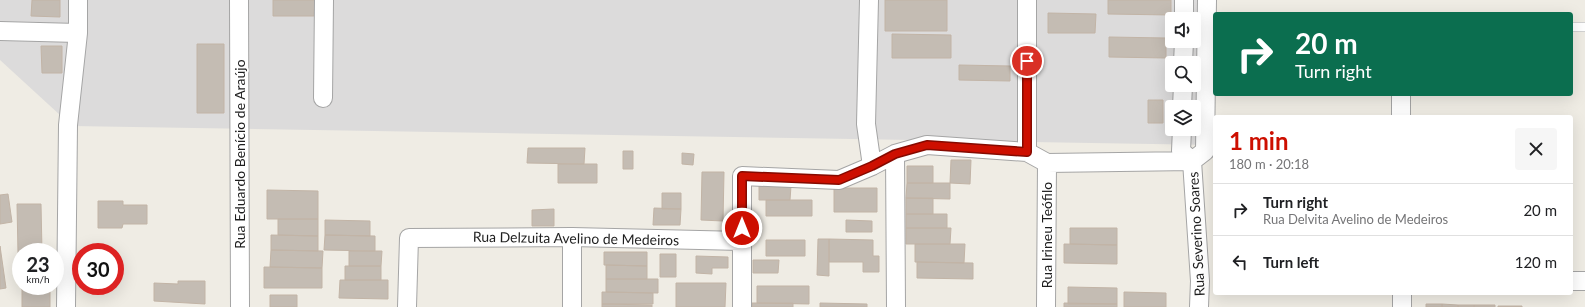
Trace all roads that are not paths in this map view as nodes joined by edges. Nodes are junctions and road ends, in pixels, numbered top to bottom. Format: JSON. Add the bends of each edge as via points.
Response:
{"nodes":[{"id":1,"x":78,"y":0,"type":"edge"},
{"id":2,"x":239,"y":0,"type":"edge"},
{"id":3,"x":324,"y":0,"type":"edge"},
{"id":4,"x":869,"y":0,"type":"edge"},
{"id":5,"x":1027,"y":0,"type":"edge"},
{"id":6,"x":1184,"y":0,"type":"edge"},
{"id":7,"x":1207,"y":0,"type":"edge"},
{"id":8,"x":1184,"y":12,"type":"edge"},
{"id":9,"x":1205,"y":25,"type":"edge"},
{"id":10,"x":1573,"y":27,"type":"edge"},
{"id":11,"x":1585,"y":27,"type":"edge"},
{"id":12,"x":0,"y":31,"type":"edge"},
{"id":13,"x":78,"y":33,"type":"junction"},
{"id":14,"x":1401,"y":96,"type":"edge"},
{"id":15,"x":323,"y":98,"type":"dead end"},
{"id":16,"x":1401,"y":115,"type":"edge"},
{"id":17,"x":1182,"y":136,"type":"edge"},
{"id":18,"x":1027,"y":152,"type":"junction"},
{"id":19,"x":895,"y":154,"type":"junction"},
{"id":20,"x":1192,"y":161,"type":"junction"},
{"id":21,"x":1047,"y":163,"type":"junction"},
{"id":22,"x":872,"y":166,"type":"junction"},
{"id":23,"x":572,"y":237,"type":"junction"},
{"id":24,"x":742,"y":241,"type":"junction"},
{"id":25,"x":1207,"y":281,"type":"edge"},
{"id":26,"x":1573,"y":281,"type":"edge"},
{"id":27,"x":1585,"y":281,"type":"edge"},
{"id":28,"x":1402,"y":295,"type":"edge"},
{"id":29,"x":66,"y":307,"type":"edge"},
{"id":30,"x":240,"y":307,"type":"edge"},
{"id":31,"x":407,"y":307,"type":"edge"},
{"id":32,"x":572,"y":307,"type":"edge"},
{"id":33,"x":742,"y":307,"type":"edge"},
{"id":34,"x":896,"y":307,"type":"edge"},
{"id":35,"x":1046,"y":307,"type":"edge"},
{"id":36,"x":1199,"y":307,"type":"edge"},
{"id":37,"x":1402,"y":307,"type":"edge"}],
"edges":[{"from":1,"to":13,"type":"street"},
{"from":2,"to":30,"type":"street","name":"Rua Eduardo Benício de Araújo"},
{"from":3,"to":15,"type":"street"},
{"from":4,"to":22,"type":"street","via":[[866,124]]},
{"from":5,"to":18,"type":"street"},
{"from":6,"to":8,"type":"street"},
{"from":7,"to":9,"type":"street","name":"Rua Severino Soares"},
{"from":9,"to":20,"type":"street","name":"Rua Severino Soares","via":[[1205,151]]},
{"from":10,"to":11,"type":"lane"},
{"from":12,"to":13,"type":"street"},
{"from":13,"to":29,"type":"street","via":[[68,125]]},
{"from":14,"to":16,"type":"street"},
{"from":17,"to":20,"type":"street","name":"Rua Severino Soares","via":[[1182,151]]},
{"from":18,"to":19,"type":"street","via":[[927,145]]},
{"from":18,"to":21,"type":"street"},
{"from":19,"to":22,"type":"street"},
{"from":19,"to":34,"type":"street"},
{"from":20,"to":21,"type":"street"},
{"from":20,"to":25,"type":"street","name":"Rua Severino Soares"},
{"from":21,"to":35,"type":"street","name":"Rua Irineu Teófilo"},
{"from":22,"to":24,"type":"street","via":[[839,180],[742,176]]},
{"from":23,"to":24,"type":"street","name":"Rua Delzuita Avelino de Medeiros"},
{"from":23,"to":31,"type":"street","name":"Rua Delzuita Avelino de Medeiros","via":[[409,238]]},
{"from":23,"to":32,"type":"street"},
{"from":24,"to":33,"type":"street"},
{"from":25,"to":36,"type":"street","name":"Rua Severino Soares"},
{"from":26,"to":27,"type":"street"},
{"from":28,"to":37,"type":"street"}]}
